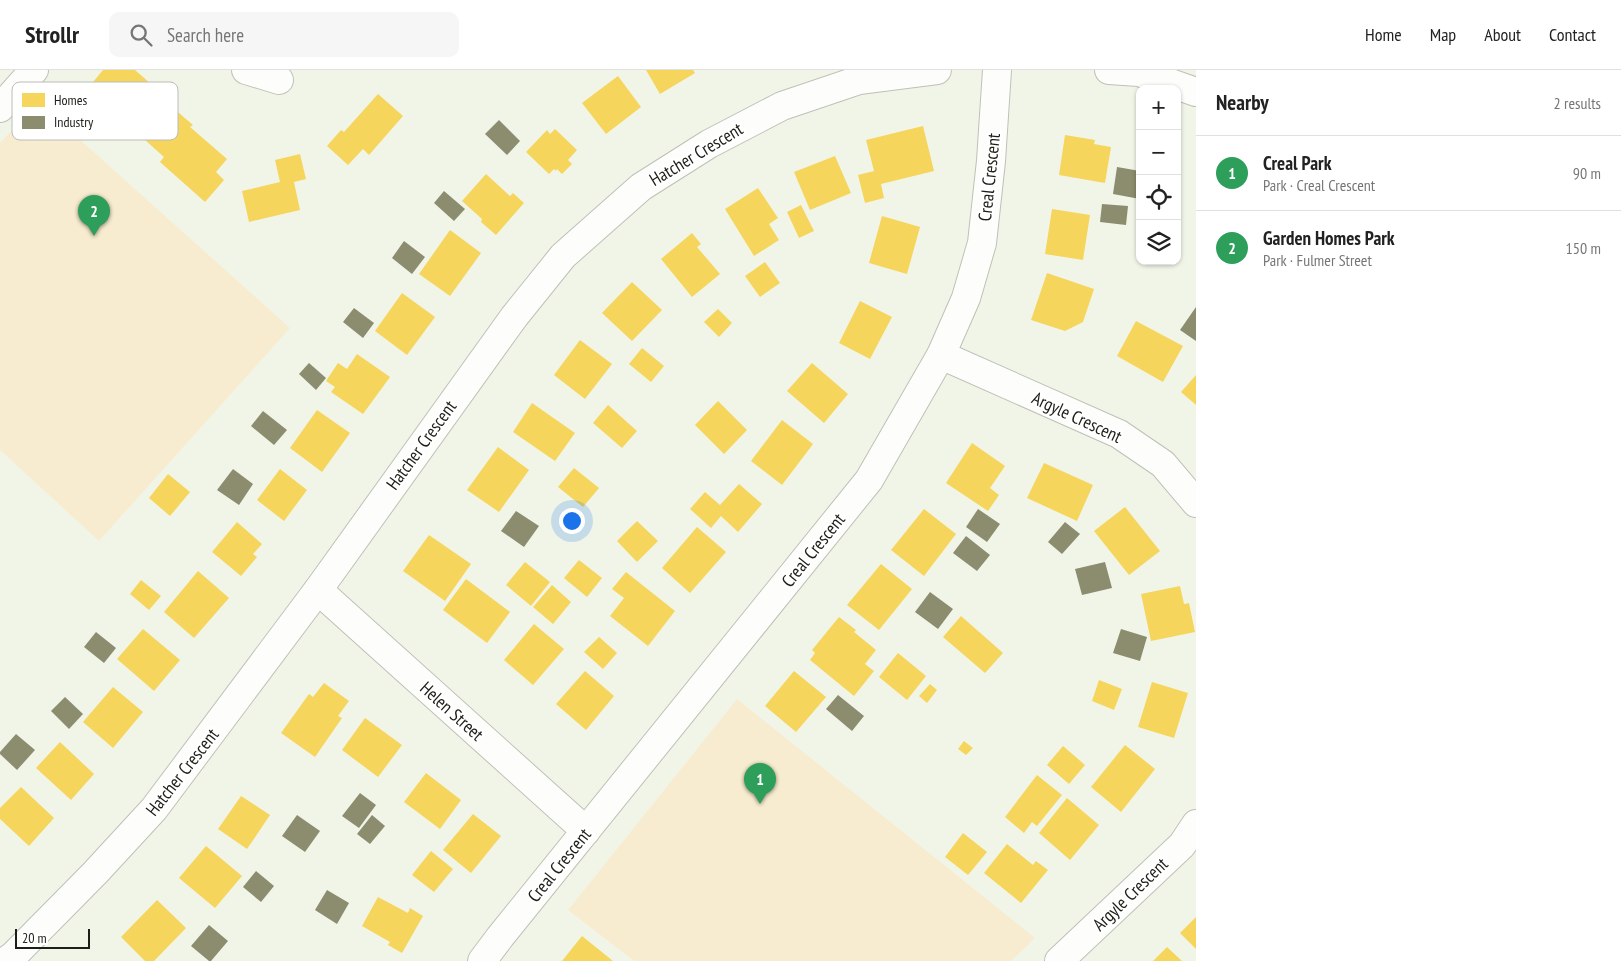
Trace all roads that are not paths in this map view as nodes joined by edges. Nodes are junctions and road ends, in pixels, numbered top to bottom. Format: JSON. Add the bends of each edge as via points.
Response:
{"nodes":[{"id":1,"x":34,"y":70,"type":"edge"},
{"id":2,"x":246,"y":70,"type":"edge"},
{"id":3,"x":937,"y":70,"type":"edge"},
{"id":4,"x":997,"y":70,"type":"edge"},
{"id":5,"x":1109,"y":70,"type":"edge"},
{"id":6,"x":279,"y":80,"type":"dead end"},
{"id":7,"x":23,"y":82,"type":"edge"},
{"id":8,"x":1196,"y":92,"type":"edge"},
{"id":9,"x":12,"y":95,"type":"edge"},
{"id":10,"x":0,"y":108,"type":"edge"},
{"id":11,"x":941,"y":355,"type":"junction"},
{"id":12,"x":1196,"y":503,"type":"edge"},
{"id":13,"x":318,"y":590,"type":"junction"},
{"id":14,"x":1196,"y":824,"type":"edge"},
{"id":15,"x":586,"y":831,"type":"junction"},
{"id":16,"x":6,"y":961,"type":"edge"},
{"id":17,"x":482,"y":961,"type":"edge"},
{"id":18,"x":1059,"y":961,"type":"edge"}],
"edges":[{"from":1,"to":7,"type":"street"},
{"from":2,"to":6,"type":"street"},
{"from":3,"to":13,"type":"street","name":"Hatcher Crescent","via":[[859,80],[782,106],[709,144],[641,187],[563,256],[514,317]]},
{"from":4,"to":11,"type":"street","name":"Creal Crescent","via":[[982,243],[966,298]]},
{"from":5,"to":8,"type":"street","via":[[1139,72]]},
{"from":9,"to":10,"type":"street"},
{"from":11,"to":12,"type":"street","name":"Argyle Crescent","via":[[1119,434],[1163,464]]},
{"from":11,"to":15,"type":"street","name":"Creal Crescent","via":[[869,480]]},
{"from":13,"to":15,"type":"street","name":"Helen Street"},
{"from":13,"to":16,"type":"street","name":"Hatcher Crescent","via":[[154,809]]},
{"from":14,"to":18,"type":"street","name":"Argyle Crescent","via":[[1182,845]]},
{"from":15,"to":17,"type":"street","name":"Creal Crescent"}]}
